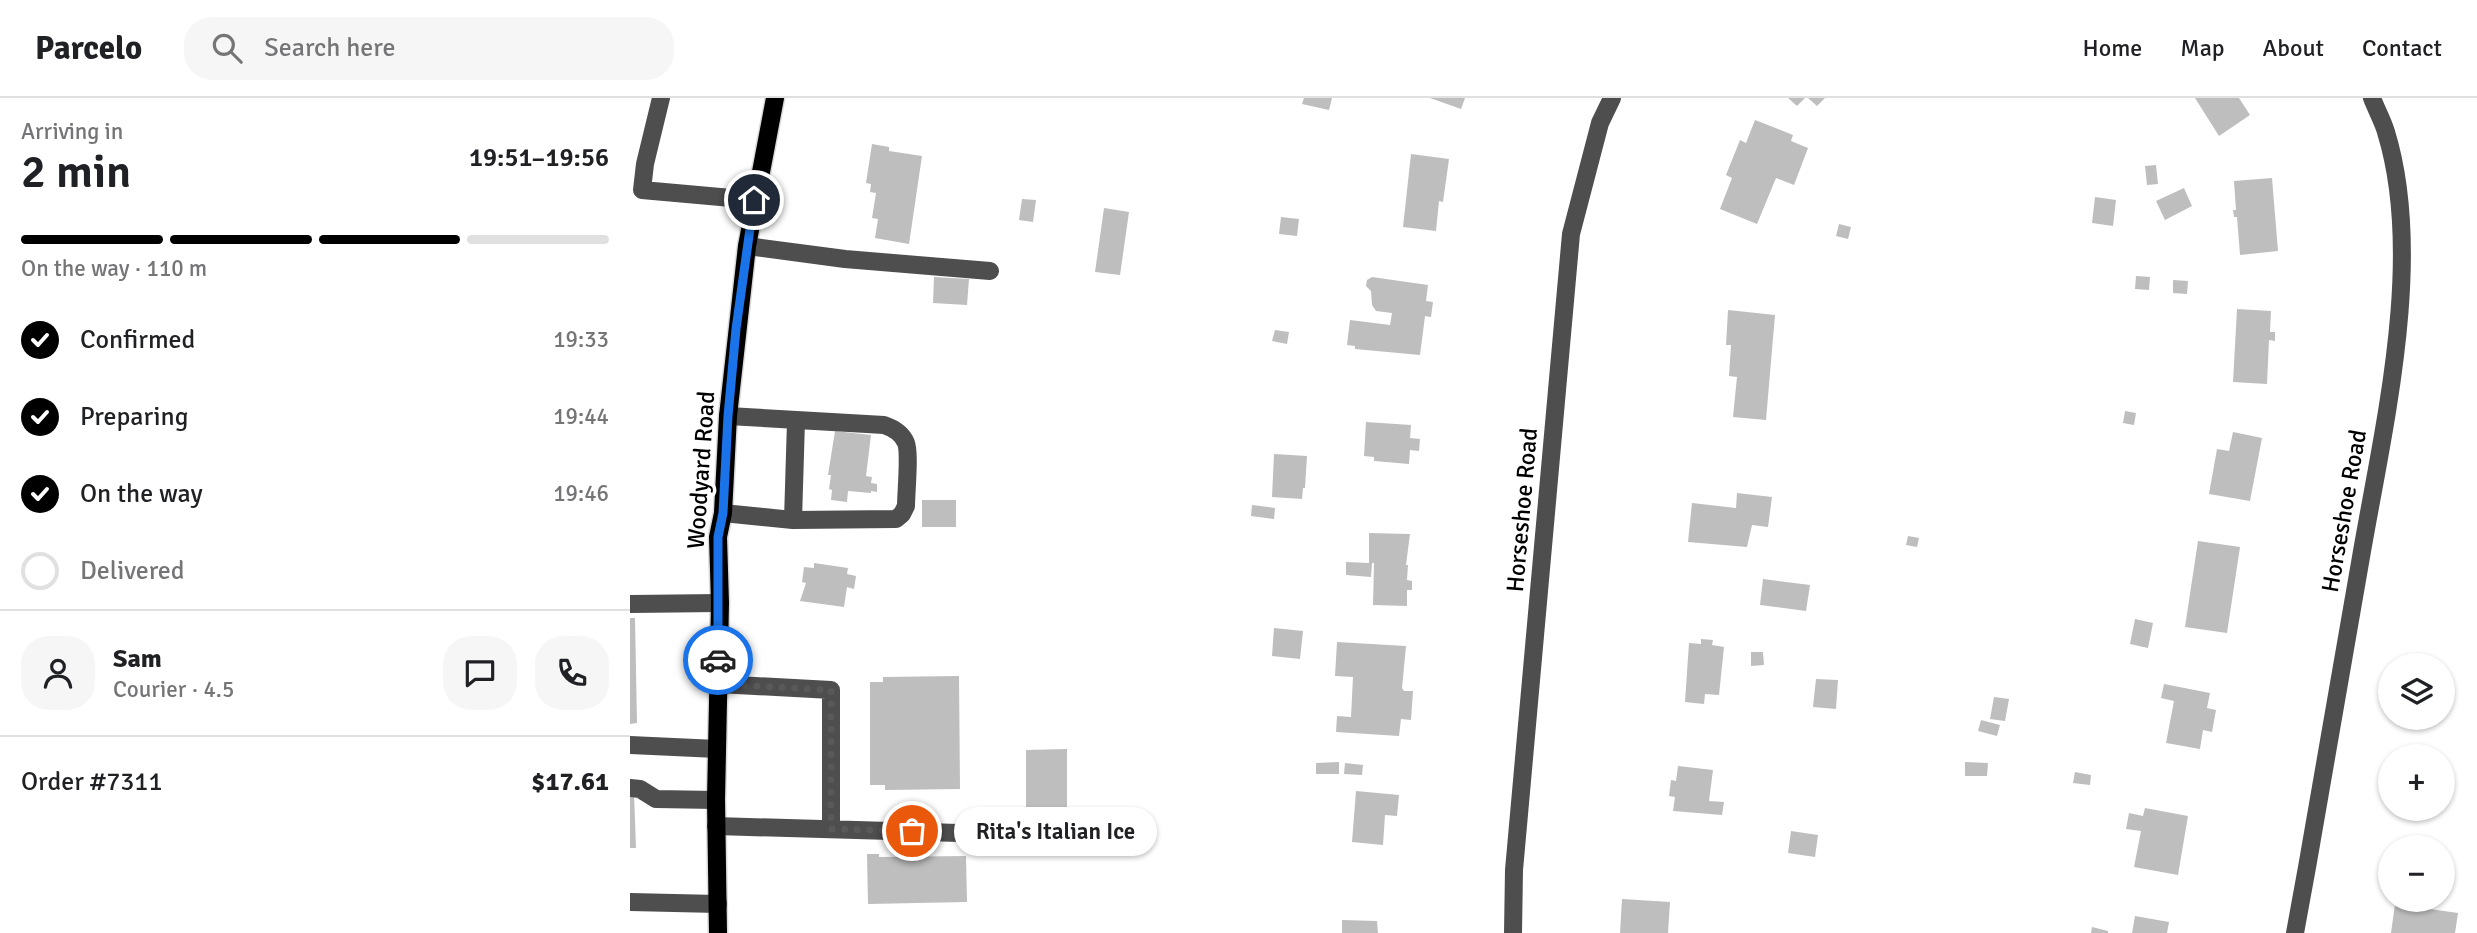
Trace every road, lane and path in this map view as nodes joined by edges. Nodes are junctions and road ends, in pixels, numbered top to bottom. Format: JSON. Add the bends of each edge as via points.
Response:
{"nodes":[{"id":1,"x":661,"y":98,"type":"edge"},
{"id":2,"x":775,"y":98,"type":"edge"},
{"id":3,"x":1612,"y":98,"type":"edge"},
{"id":4,"x":2372,"y":98,"type":"edge"},
{"id":5,"x":754,"y":200,"type":"junction"},
{"id":6,"x":747,"y":246,"type":"junction"},
{"id":7,"x":990,"y":271,"type":"dead end"},
{"id":8,"x":728,"y":416,"type":"junction"},
{"id":9,"x":796,"y":421,"type":"junction"},
{"id":10,"x":723,"y":513,"type":"junction"},
{"id":11,"x":793,"y":520,"type":"junction"},
{"id":12,"x":720,"y":603,"type":"junction"},
{"id":13,"x":630,"y":604,"type":"edge"},
{"id":14,"x":718,"y":684,"type":"junction"},
{"id":15,"x":630,"y":745,"type":"edge"},
{"id":16,"x":717,"y":749,"type":"junction"},
{"id":17,"x":630,"y":788,"type":"edge"},
{"id":18,"x":716,"y":800,"type":"junction"},
{"id":19,"x":716,"y":826,"type":"junction"},
{"id":20,"x":831,"y":829,"type":"junction"},
{"id":21,"x":993,"y":834,"type":"dead end"},
{"id":22,"x":630,"y":902,"type":"edge"},
{"id":23,"x":718,"y":904,"type":"junction"},
{"id":24,"x":718,"y":933,"type":"edge"},
{"id":25,"x":1513,"y":933,"type":"edge"},
{"id":26,"x":2295,"y":933,"type":"edge"}],
"edges":[{"from":1,"to":5,"type":"street","via":[[642,190]]},
{"from":2,"to":5,"type":"main road","name":"Woodyard Road"},
{"from":3,"to":25,"type":"street","name":"Horseshoe Road","via":[[1600,123],[1571,234],[1514,870]]},
{"from":4,"to":26,"type":"street","name":"Horseshoe Road","via":[[2386,132],[2398,188],[2400,298],[2391,380]]},
{"from":5,"to":6,"type":"main road","name":"Woodyard Road"},
{"from":6,"to":7,"type":"street"},
{"from":6,"to":8,"type":"main road","name":"Woodyard Road"},
{"from":8,"to":9,"type":"street"},
{"from":8,"to":10,"type":"main road","name":"Woodyard Road"},
{"from":9,"to":11,"type":"street"},
{"from":9,"to":11,"type":"street","via":[[884,425],[900,433],[907,444],[905,506],[896,519]]},
{"from":10,"to":11,"type":"street"},
{"from":10,"to":12,"type":"main road","name":"Woodyard Road","via":[[718,537]]},
{"from":12,"to":13,"type":"street"},
{"from":12,"to":14,"type":"main road","name":"Woodyard Road"},
{"from":14,"to":16,"type":"main road","name":"Woodyard Road"},
{"from":14,"to":20,"type":"street","via":[[831,690]]},
{"from":15,"to":16,"type":"street"},
{"from":16,"to":18,"type":"main road","name":"Woodyard Road"},
{"from":17,"to":18,"type":"street","via":[[656,800]]},
{"from":18,"to":19,"type":"main road","name":"Woodyard Road"},
{"from":19,"to":20,"type":"street"},
{"from":19,"to":23,"type":"main road","name":"Woodyard Road"},
{"from":20,"to":21,"type":"street"},
{"from":22,"to":23,"type":"street"},
{"from":23,"to":24,"type":"main road","name":"Woodyard Road"}]}
